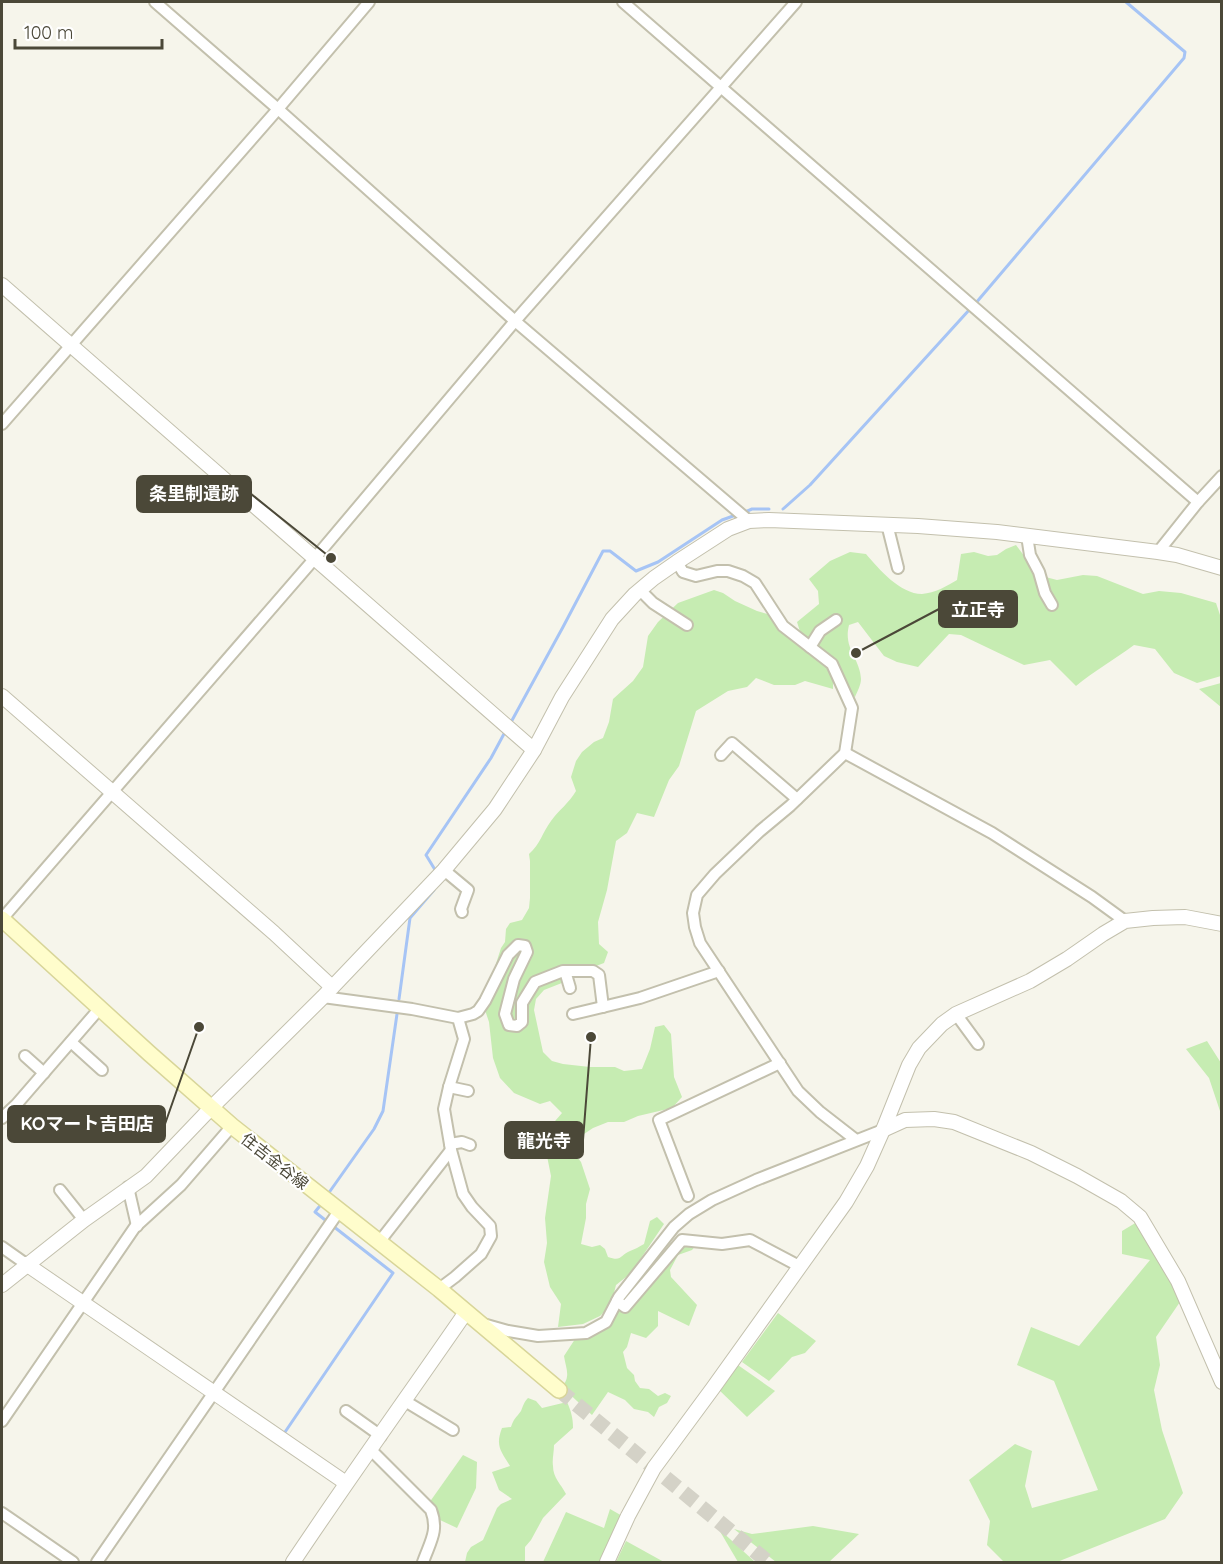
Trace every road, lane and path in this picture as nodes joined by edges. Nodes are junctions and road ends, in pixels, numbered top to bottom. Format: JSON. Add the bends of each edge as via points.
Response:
{"nodes":[{"id":1,"x":155,"y":2,"type":"edge"},
{"id":2,"x":369,"y":2,"type":"edge"},
{"id":3,"x":623,"y":2,"type":"edge"},
{"id":4,"x":796,"y":2,"type":"edge"},
{"id":5,"x":720,"y":87,"type":"junction"},
{"id":6,"x":278,"y":109,"type":"junction"},
{"id":7,"x":2,"y":285,"type":"edge"},
{"id":8,"x":515,"y":321,"type":"junction"},
{"id":9,"x":72,"y":346,"type":"junction"},
{"id":10,"x":2,"y":424,"type":"edge"},
{"id":11,"x":1221,"y":476,"type":"edge"},
{"id":12,"x":1198,"y":502,"type":"junction"},
{"id":13,"x":744,"y":517,"type":"junction"},
{"id":14,"x":888,"y":524,"type":"junction"},
{"id":15,"x":1027,"y":536,"type":"junction"},
{"id":16,"x":1158,"y":552,"type":"junction"},
{"id":17,"x":315,"y":558,"type":"junction"},
{"id":18,"x":676,"y":562,"type":"junction"},
{"id":19,"x":898,"y":568,"type":"dead end"},
{"id":20,"x":1221,"y":568,"type":"edge"},
{"id":21,"x":640,"y":590,"type":"junction"},
{"id":22,"x":1052,"y":605,"type":"dead end"},
{"id":23,"x":836,"y":620,"type":"dead end"},
{"id":24,"x":687,"y":625,"type":"dead end"},
{"id":25,"x":810,"y":647,"type":"junction"},
{"id":26,"x":2,"y":696,"type":"edge"},
{"id":27,"x":534,"y":750,"type":"junction"},
{"id":28,"x":845,"y":753,"type":"junction"},
{"id":29,"x":721,"y":755,"type":"dead end"},
{"id":30,"x":111,"y":792,"type":"junction"},
{"id":31,"x":797,"y":799,"type":"junction"},
{"id":32,"x":441,"y":873,"type":"junction"},
{"id":33,"x":462,"y":912,"type":"dead end"},
{"id":34,"x":2,"y":919,"type":"edge"},
{"id":35,"x":1125,"y":921,"type":"junction"},
{"id":36,"x":1221,"y":924,"type":"edge"},
{"id":37,"x":565,"y":971,"type":"junction"},
{"id":38,"x":719,"y":971,"type":"junction"},
{"id":39,"x":570,"y":988,"type":"dead end"},
{"id":40,"x":328,"y":992,"type":"junction"},
{"id":41,"x":603,"y":1007,"type":"junction"},
{"id":42,"x":100,"y":1008,"type":"junction"},
{"id":43,"x":573,"y":1014,"type":"dead end"},
{"id":44,"x":956,"y":1014,"type":"junction"},
{"id":45,"x":458,"y":1018,"type":"junction"},
{"id":46,"x":71,"y":1042,"type":"junction"},
{"id":47,"x":978,"y":1044,"type":"dead end"},
{"id":48,"x":25,"y":1056,"type":"dead end"},
{"id":49,"x":780,"y":1063,"type":"junction"},
{"id":50,"x":102,"y":1070,"type":"dead end"},
{"id":51,"x":44,"y":1073,"type":"junction"},
{"id":52,"x":449,"y":1087,"type":"junction"},
{"id":53,"x":468,"y":1091,"type":"dead end"},
{"id":54,"x":211,"y":1108,"type":"junction"},
{"id":55,"x":2,"y":1118,"type":"edge"},
{"id":56,"x":232,"y":1126,"type":"junction"},
{"id":57,"x":883,"y":1130,"type":"junction"},
{"id":58,"x":856,"y":1140,"type":"junction"},
{"id":59,"x":470,"y":1145,"type":"dead end"},
{"id":60,"x":450,"y":1147,"type":"junction"},
{"id":61,"x":128,"y":1187,"type":"junction"},
{"id":62,"x":60,"y":1190,"type":"dead end"},
{"id":63,"x":688,"y":1196,"type":"dead end"},
{"id":64,"x":330,"y":1211,"type":"junction"},
{"id":65,"x":84,"y":1220,"type":"junction"},
{"id":66,"x":137,"y":1226,"type":"junction"},
{"id":67,"x":380,"y":1241,"type":"junction"},
{"id":68,"x":2,"y":1247,"type":"edge"},
{"id":69,"x":26,"y":1264,"type":"junction"},
{"id":70,"x":799,"y":1266,"type":"junction"},
{"id":71,"x":2,"y":1285,"type":"edge"},
{"id":72,"x":440,"y":1289,"type":"junction"},
{"id":73,"x":617,"y":1301,"type":"junction"},
{"id":74,"x":83,"y":1303,"type":"junction"},
{"id":75,"x":466,"y":1312,"type":"junction"},
{"id":76,"x":480,"y":1323,"type":"junction"},
{"id":77,"x":1221,"y":1382,"type":"edge"},
{"id":78,"x":559,"y":1390,"type":"tunnel mouth"},
{"id":79,"x":214,"y":1394,"type":"junction"},
{"id":80,"x":405,"y":1401,"type":"junction"},
{"id":81,"x":346,"y":1411,"type":"dead end"},
{"id":82,"x":2,"y":1421,"type":"edge"},
{"id":83,"x":453,"y":1430,"type":"dead end"},
{"id":84,"x":381,"y":1436,"type":"junction"},
{"id":85,"x":371,"y":1450,"type":"junction"},
{"id":86,"x":346,"y":1483,"type":"junction"},
{"id":87,"x":2,"y":1513,"type":"edge"},
{"id":88,"x":73,"y":1563,"type":"edge"},
{"id":89,"x":97,"y":1563,"type":"edge"},
{"id":90,"x":292,"y":1563,"type":"edge"},
{"id":91,"x":423,"y":1563,"type":"edge"},
{"id":92,"x":607,"y":1563,"type":"edge"}],
"edges":[{"from":1,"to":6,"type":"street"},
{"from":2,"to":6,"type":"street"},
{"from":3,"to":5,"type":"street"},
{"from":4,"to":5,"type":"street"},
{"from":5,"to":8,"type":"street"},
{"from":5,"to":12,"type":"street"},
{"from":6,"to":8,"type":"street"},
{"from":6,"to":9,"type":"street"},
{"from":7,"to":9,"type":"street"},
{"from":8,"to":13,"type":"street"},
{"from":8,"to":17,"type":"street"},
{"from":9,"to":10,"type":"street"},
{"from":9,"to":17,"type":"street"},
{"from":11,"to":12,"type":"street"},
{"from":12,"to":16,"type":"street"},
{"from":13,"to":14,"type":"street"},
{"from":13,"to":18,"type":"street"},
{"from":14,"to":15,"type":"street"},
{"from":14,"to":19,"type":"street"},
{"from":15,"to":16,"type":"street"},
{"from":15,"to":22,"type":"street","via":[[1030,555]]},
{"from":16,"to":20,"type":"street"},
{"from":17,"to":27,"type":"street"},
{"from":17,"to":30,"type":"street"},
{"from":18,"to":21,"type":"street"},
{"from":18,"to":25,"type":"street","via":[[683,572],[696,576],[728,571],[755,583],[783,627]]},
{"from":21,"to":24,"type":"street"},
{"from":21,"to":27,"type":"street","via":[[612,619],[562,697]]},
{"from":23,"to":25,"type":"street","via":[[820,631]]},
{"from":25,"to":28,"type":"street","via":[[832,664],[852,708]]},
{"from":26,"to":30,"type":"street"},
{"from":27,"to":32,"type":"street","via":[[495,809]]},
{"from":28,"to":31,"type":"street"},
{"from":28,"to":35,"type":"street","via":[[992,833]]},
{"from":29,"to":31,"type":"street","via":[[732,743]]},
{"from":30,"to":34,"type":"street"},
{"from":30,"to":40,"type":"street","via":[[274,933]]},
{"from":31,"to":38,"type":"street","via":[[715,874],[697,896],[695,927],[700,943]]},
{"from":32,"to":33,"type":"street","via":[[468,890]]},
{"from":32,"to":40,"type":"street"},
{"from":34,"to":42,"type":"main road","name":"住吉金谷線"},
{"from":35,"to":36,"type":"street","via":[[1185,917]]},
{"from":35,"to":44,"type":"street","via":[[1029,981]]},
{"from":37,"to":39,"type":"street"},
{"from":37,"to":41,"type":"street","via":[[593,971],[599,975]]},
{"from":37,"to":45,"type":"street","via":[[535,982],[522,1003],[522,1022],[517,1026],[509,1024],[505,1014],[527,952],[525,946],[518,945],[508,955],[478,1011]]},
{"from":38,"to":41,"type":"street"},
{"from":38,"to":49,"type":"street"},
{"from":40,"to":45,"type":"street"},
{"from":40,"to":54,"type":"street"},
{"from":41,"to":43,"type":"street"},
{"from":42,"to":46,"type":"street"},
{"from":42,"to":54,"type":"main road","name":"住吉金谷線"},
{"from":44,"to":47,"type":"street"},
{"from":44,"to":57,"type":"street","via":[[919,1048]]},
{"from":45,"to":52,"type":"street","via":[[464,1039]]},
{"from":46,"to":50,"type":"street"},
{"from":46,"to":51,"type":"street"},
{"from":48,"to":51,"type":"street"},
{"from":49,"to":58,"type":"street","via":[[798,1091]]},
{"from":49,"to":63,"type":"street","via":[[659,1120]]},
{"from":51,"to":55,"type":"street"},
{"from":52,"to":53,"type":"street"},
{"from":52,"to":60,"type":"street","via":[[444,1109]]},
{"from":54,"to":56,"type":"main road","name":"住吉金谷線"},
{"from":54,"to":61,"type":"street","via":[[146,1176]]},
{"from":56,"to":64,"type":"main road","name":"住吉金谷線"},
{"from":56,"to":66,"type":"street","via":[[181,1185]]},
{"from":57,"to":58,"type":"street"},
{"from":57,"to":70,"type":"street","via":[[846,1202]]},
{"from":57,"to":77,"type":"street","via":[[905,1120],[954,1122],[1031,1153],[1121,1201],[1140,1218],[1178,1281]]},
{"from":58,"to":73,"type":"street","via":[[756,1180],[690,1214],[674,1227]]},
{"from":59,"to":60,"type":"street","via":[[462,1142]]},
{"from":60,"to":67,"type":"street"},
{"from":60,"to":72,"type":"street","via":[[463,1194],[490,1226],[492,1236],[481,1254]]},
{"from":61,"to":65,"type":"street"},
{"from":61,"to":66,"type":"street"},
{"from":62,"to":65,"type":"street"},
{"from":64,"to":67,"type":"main road","name":"住吉金谷線"},
{"from":64,"to":79,"type":"street"},
{"from":65,"to":69,"type":"street"},
{"from":66,"to":74,"type":"street"},
{"from":67,"to":72,"type":"main road","name":"住吉金谷線"},
{"from":68,"to":69,"type":"street"},
{"from":69,"to":71,"type":"street"},
{"from":69,"to":74,"type":"street"},
{"from":70,"to":73,"type":"street","via":[[750,1240],[722,1244],[682,1240],[625,1307]]},
{"from":70,"to":92,"type":"street","via":[[654,1468]]},
{"from":72,"to":75,"type":"main road","name":"住吉金谷線"},
{"from":73,"to":76,"type":"street","via":[[606,1322],[586,1334],[538,1336]]},
{"from":74,"to":79,"type":"street"},
{"from":74,"to":82,"type":"street"},
{"from":75,"to":76,"type":"main road","name":"住吉金谷線"},
{"from":75,"to":80,"type":"street"},
{"from":76,"to":78,"type":"main road","name":"住吉金谷線"},
{"from":79,"to":86,"type":"street"},
{"from":79,"to":89,"type":"street"},
{"from":80,"to":83,"type":"street"},
{"from":80,"to":84,"type":"street"},
{"from":81,"to":84,"type":"street"},
{"from":84,"to":85,"type":"street"},
{"from":85,"to":86,"type":"street"},
{"from":85,"to":91,"type":"street","via":[[431,1510],[435,1530]]},
{"from":86,"to":90,"type":"street"},
{"from":87,"to":88,"type":"street"}]}
